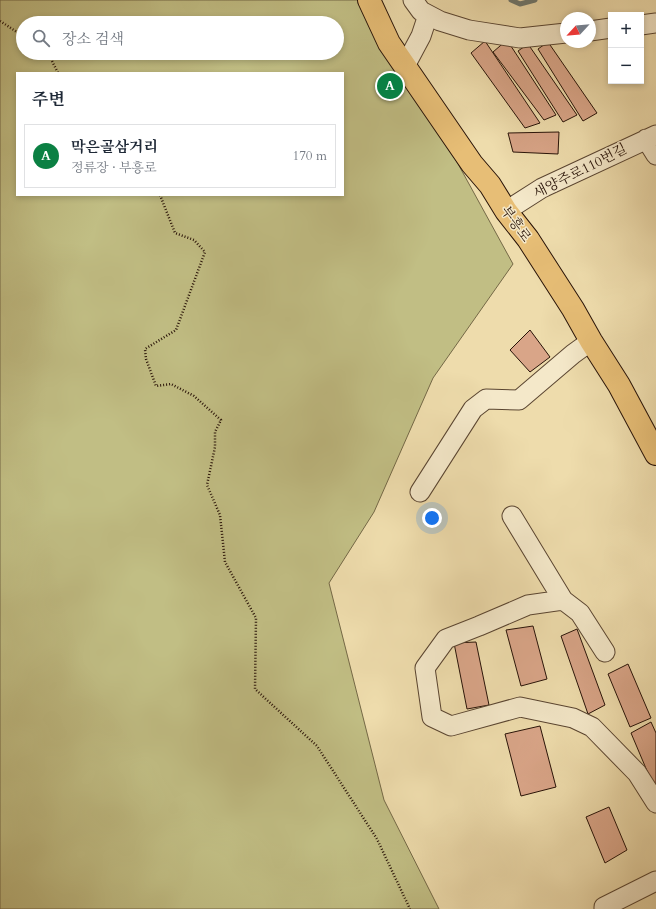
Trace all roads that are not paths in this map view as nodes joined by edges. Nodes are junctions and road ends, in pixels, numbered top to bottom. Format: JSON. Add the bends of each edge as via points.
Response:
{"nodes":[{"id":1,"x":368,"y":0,"type":"edge"},
{"id":2,"x":413,"y":0,"type":"edge"},
{"id":3,"x":428,"y":15,"type":"junction"},
{"id":4,"x":656,"y":23,"type":"edge"},
{"id":5,"x":644,"y":25,"type":"edge"},
{"id":6,"x":608,"y":28,"type":"edge"},
{"id":7,"x":596,"y":30,"type":"edge"},
{"id":8,"x":560,"y":34,"type":"edge"},
{"id":9,"x":405,"y":66,"type":"junction"},
{"id":10,"x":651,"y":137,"type":"edge"},
{"id":11,"x":656,"y":155,"type":"edge"},
{"id":12,"x":506,"y":211,"type":"junction"},
{"id":13,"x":591,"y":341,"type":"junction"},
{"id":14,"x":656,"y":454,"type":"edge"},
{"id":15,"x":420,"y":492,"type":"dead end"},
{"id":16,"x":512,"y":516,"type":"dead end"},
{"id":17,"x":563,"y":600,"type":"junction"},
{"id":18,"x":605,"y":652,"type":"dead end"},
{"id":19,"x":656,"y":803,"type":"edge"},
{"id":20,"x":656,"y":881,"type":"edge"},
{"id":21,"x":604,"y":909,"type":"edge"}],
"edges":[{"from":1,"to":9,"type":"main road","name":"부흥로","via":[[389,43]]},
{"from":2,"to":3,"type":"street","via":[[421,11]]},
{"from":3,"to":8,"type":"street","via":[[469,30],[520,38]]},
{"from":3,"to":9,"type":"street","via":[[421,36]]},
{"from":4,"to":5,"type":"street"},
{"from":6,"to":7,"type":"street"},
{"from":9,"to":12,"type":"main road","name":"부흥로"},
{"from":10,"to":11,"type":"street"},
{"from":10,"to":12,"type":"street","name":"새양주로110번길","via":[[542,188]]},
{"from":12,"to":13,"type":"main road","name":"부흥로","via":[[528,239]]},
{"from":13,"to":14,"type":"main road","name":"부흥로","via":[[619,385]]},
{"from":13,"to":15,"type":"street","via":[[519,400],[486,399],[473,409]]},
{"from":16,"to":17,"type":"street"},
{"from":17,"to":18,"type":"street","via":[[580,613]]},
{"from":17,"to":19,"type":"street","via":[[528,605],[446,639],[425,668],[432,717],[452,726],[520,707],[573,718],[592,727],[637,773]]},
{"from":20,"to":21,"type":"street"}]}
